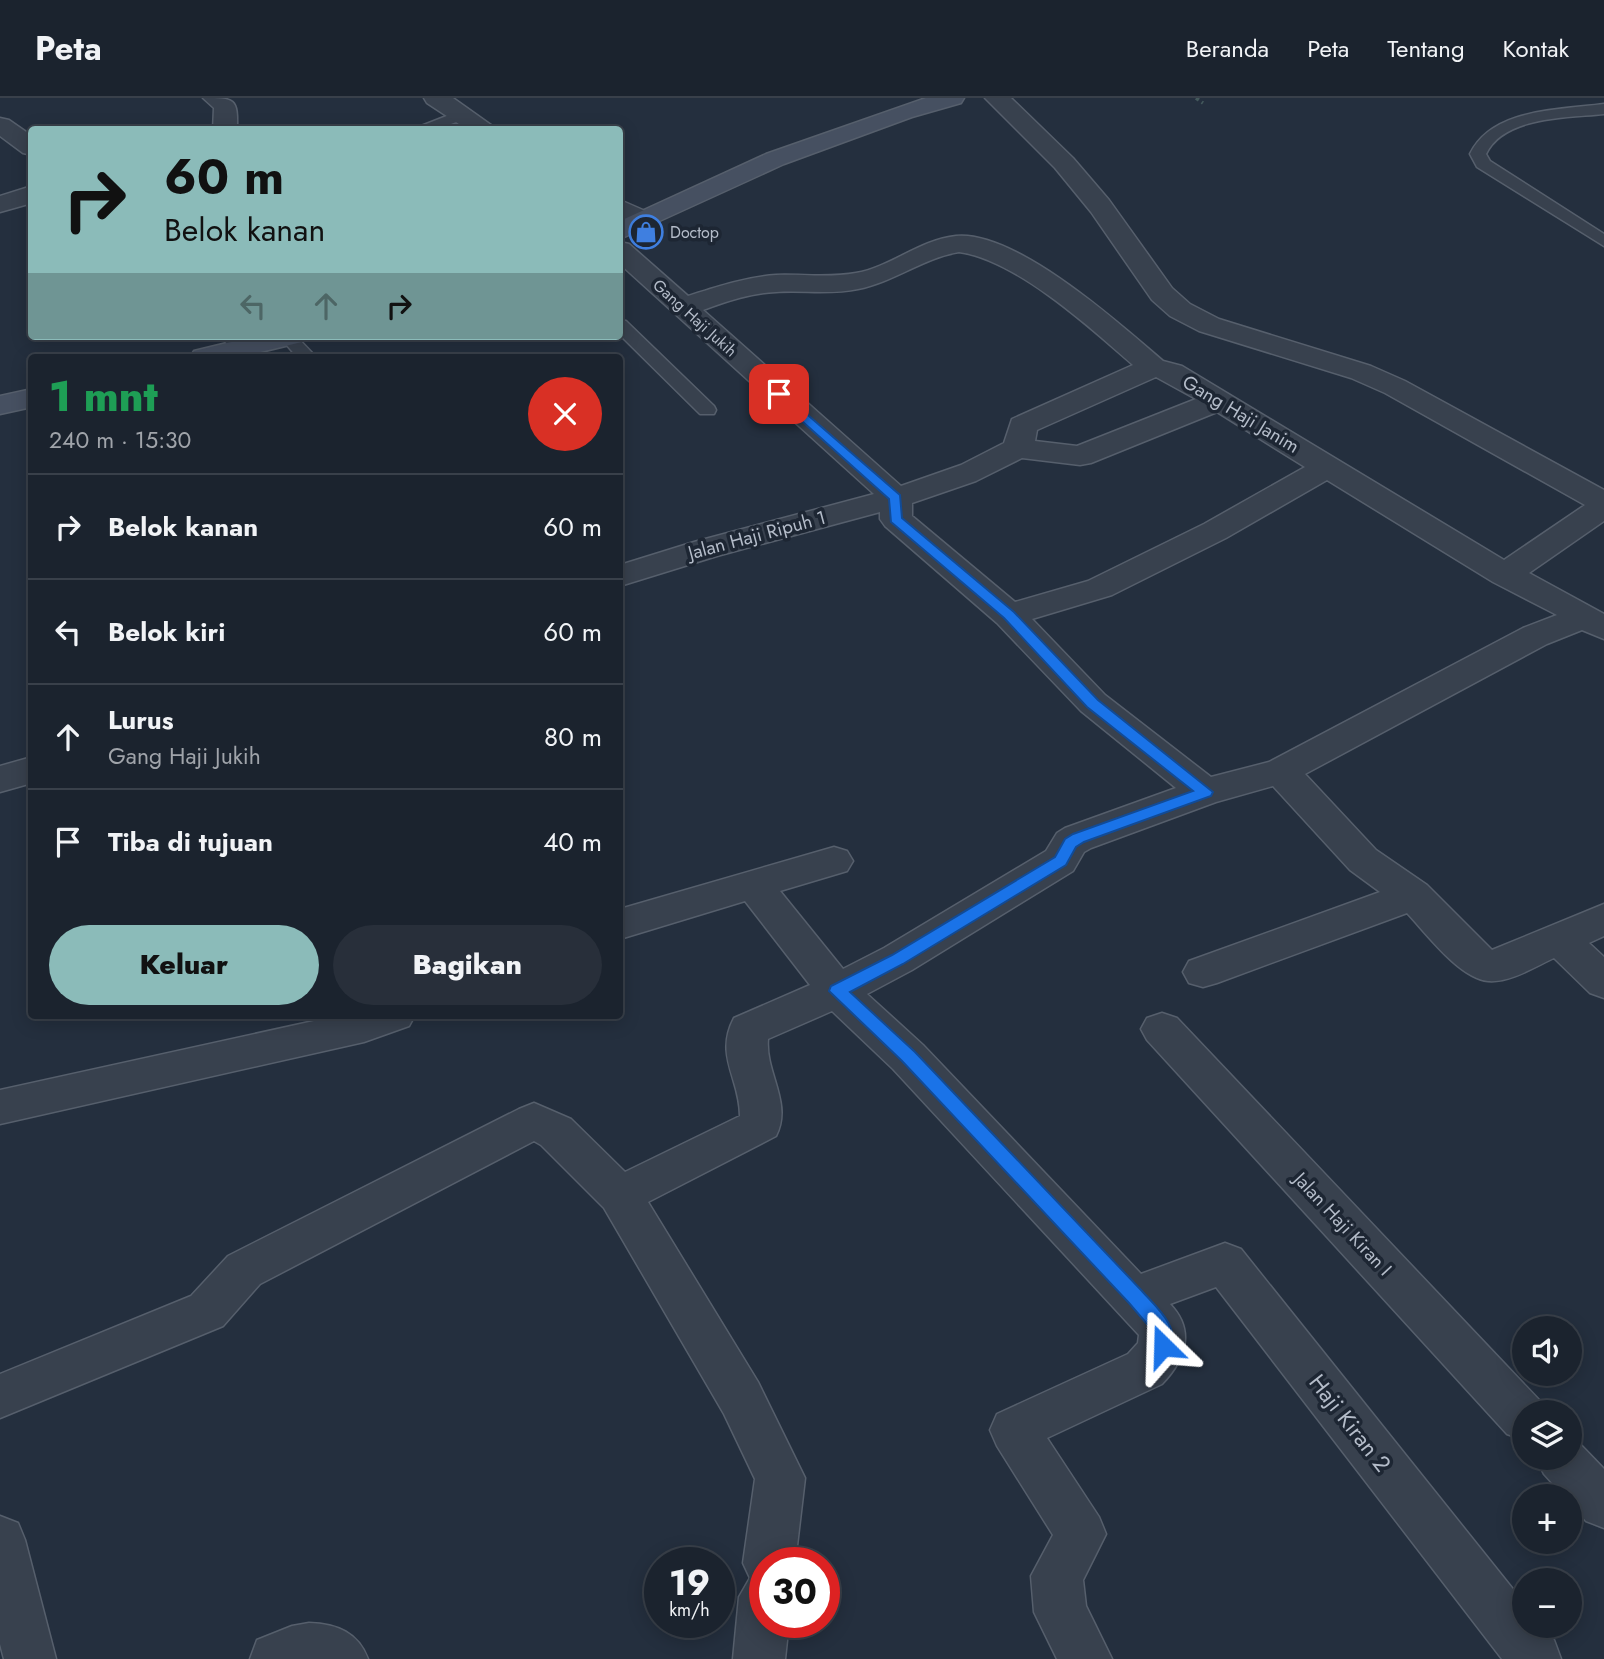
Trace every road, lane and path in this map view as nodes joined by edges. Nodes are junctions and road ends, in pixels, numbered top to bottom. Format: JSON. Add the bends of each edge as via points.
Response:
{"nodes":[{"id":1,"x":215,"y":98,"type":"edge"},
{"id":2,"x":952,"y":98,"type":"edge"},
{"id":3,"x":998,"y":98,"type":"edge"},
{"id":4,"x":1196,"y":98,"type":"edge"},
{"id":5,"x":1203,"y":103,"type":"dead end"},
{"id":6,"x":457,"y":106,"type":"edge"},
{"id":7,"x":1604,"y":109,"type":"edge"},
{"id":8,"x":0,"y":125,"type":"edge"},
{"id":9,"x":225,"y":126,"type":"edge"},
{"id":10,"x":424,"y":126,"type":"edge"},
{"id":11,"x":481,"y":126,"type":"edge"},
{"id":12,"x":28,"y":145,"type":"edge"},
{"id":13,"x":28,"y":195,"type":"edge"},
{"id":14,"x":0,"y":204,"type":"edge"},
{"id":15,"x":631,"y":225,"type":"edge"},
{"id":16,"x":1604,"y":241,"type":"edge"},
{"id":17,"x":623,"y":253,"type":"edge"},
{"id":18,"x":683,"y":307,"type":"junction"},
{"id":19,"x":623,"y":328,"type":"edge"},
{"id":20,"x":241,"y":342,"type":"edge"},
{"id":21,"x":296,"y":343,"type":"edge"},
{"id":22,"x":211,"y":354,"type":"edge"},
{"id":23,"x":1153,"y":367,"type":"junction"},
{"id":24,"x":28,"y":399,"type":"edge"},
{"id":25,"x":1219,"y":401,"type":"junction"},
{"id":26,"x":0,"y":405,"type":"edge"},
{"id":27,"x":707,"y":410,"type":"dead end"},
{"id":28,"x":1018,"y":448,"type":"junction"},
{"id":29,"x":1327,"y":467,"type":"junction"},
{"id":30,"x":896,"y":498,"type":"junction"},
{"id":31,"x":1604,"y":505,"type":"edge"},
{"id":32,"x":623,"y":575,"type":"edge"},
{"id":33,"x":1505,"y":575,"type":"junction"},
{"id":34,"x":1009,"y":615,"type":"junction"},
{"id":35,"x":1595,"y":622,"type":"edge"},
{"id":36,"x":28,"y":771,"type":"edge"},
{"id":37,"x":1281,"y":771,"type":"junction"},
{"id":38,"x":0,"y":779,"type":"edge"},
{"id":39,"x":1205,"y":792,"type":"junction"},
{"id":40,"x":834,"y":861,"type":"dead end"},
{"id":41,"x":754,"y":884,"type":"junction"},
{"id":42,"x":1413,"y":894,"type":"junction"},
{"id":43,"x":1604,"y":919,"type":"edge"},
{"id":44,"x":623,"y":923,"type":"edge"},
{"id":45,"x":1561,"y":940,"type":"junction"},
{"id":46,"x":1203,"y":972,"type":"dead end"},
{"id":47,"x":1604,"y":982,"type":"edge"},
{"id":48,"x":837,"y":991,"type":"junction"},
{"id":49,"x":383,"y":1019,"type":"edge"},
{"id":50,"x":1162,"y":1029,"type":"dead end"},
{"id":51,"x":0,"y":1107,"type":"edge"},
{"id":52,"x":621,"y":1195,"type":"junction"},
{"id":53,"x":1136,"y":1297,"type":"junction"},
{"id":54,"x":0,"y":1396,"type":"edge"},
{"id":55,"x":1512,"y":1405,"type":"edge"},
{"id":56,"x":1572,"y":1470,"type":"edge"},
{"id":57,"x":1604,"y":1504,"type":"edge"},
{"id":58,"x":0,"y":1540,"type":"edge"},
{"id":59,"x":771,"y":1547,"type":"edge"},
{"id":60,"x":760,"y":1638,"type":"edge"},
{"id":61,"x":758,"y":1657,"type":"edge"},
{"id":62,"x":30,"y":1659,"type":"edge"},
{"id":63,"x":276,"y":1659,"type":"edge"},
{"id":64,"x":342,"y":1659,"type":"edge"},
{"id":65,"x":1086,"y":1659,"type":"edge"},
{"id":66,"x":1535,"y":1659,"type":"edge"}],
"edges":[{"from":1,"to":9,"type":"street","via":[[226,106]]},
{"from":2,"to":15,"type":"main road","via":[[775,159]]},
{"from":3,"to":31,"type":"street","via":[[1064,163],[1162,294],[1180,310],[1209,325],[1395,387]]},
{"from":4,"to":5,"type":"path"},
{"from":6,"to":10,"type":"lane"},
{"from":6,"to":11,"type":"street"},
{"from":7,"to":16,"type":"lane","via":[[1515,122],[1484,140],[1478,154],[1483,164]]},
{"from":8,"to":12,"type":"street"},
{"from":13,"to":14,"type":"street"},
{"from":17,"to":18,"type":"street","name":"Gang Haji Jukih"},
{"from":18,"to":23,"type":"street","name":"Gang Haji Janim","via":[[750,286],[856,282],[941,247],[978,246],[1021,267],[1095,317]]},
{"from":18,"to":30,"type":"street","name":"Gang Haji Jukih"},
{"from":19,"to":27,"type":"lane"},
{"from":20,"to":21,"type":"main road"},
{"from":20,"to":22,"type":"main road"},
{"from":23,"to":25,"type":"street","name":"Gang Haji Janim","via":[[1172,372]]},
{"from":23,"to":28,"type":"street","via":[[1023,425]]},
{"from":24,"to":26,"type":"main road"},
{"from":25,"to":28,"type":"street","via":[[1080,456]]},
{"from":25,"to":29,"type":"street","name":"Gang Haji Janim"},
{"from":28,"to":30,"type":"street","via":[[967,474]]},
{"from":29,"to":33,"type":"street","name":"Gang Haji Janim"},
{"from":29,"to":34,"type":"street","via":[[1215,531],[1100,588]]},
{"from":30,"to":32,"type":"street","name":"Jalan Haji Ripuh 1","via":[[666,559]]},
{"from":30,"to":34,"type":"street","via":[[896,519]]},
{"from":31,"to":33,"type":"street"},
{"from":33,"to":35,"type":"street","name":"Gang Haji Janim"},
{"from":34,"to":39,"type":"street","via":[[1093,703]]},
{"from":35,"to":37,"type":"street","via":[[1535,636]]},
{"from":36,"to":38,"type":"street"},
{"from":37,"to":39,"type":"street"},
{"from":37,"to":42,"type":"street","via":[[1363,860]]},
{"from":39,"to":48,"type":"street","via":[[1078,838],[1060,861],[898,960]]},
{"from":40,"to":41,"type":"street"},
{"from":41,"to":44,"type":"street"},
{"from":41,"to":48,"type":"street"},
{"from":42,"to":45,"type":"street","via":[[1480,963],[1505,963]]},
{"from":42,"to":46,"type":"street"},
{"from":43,"to":45,"type":"street"},
{"from":45,"to":47,"type":"street"},
{"from":48,"to":52,"type":"street","via":[[749,1029],[744,1043],[763,1110],[761,1124]]},
{"from":48,"to":53,"type":"street","via":[[908,1056]]},
{"from":49,"to":51,"type":"street"},
{"from":50,"to":55,"type":"street","name":"Jalan Haji Kiran I"},
{"from":52,"to":54,"type":"street","via":[[556,1132],[534,1121],[244,1270],[208,1311]]},
{"from":52,"to":59,"type":"street","via":[[741,1398],[779,1478]]},
{"from":53,"to":65,"type":"street","via":[[1162,1328],[1158,1357],[1145,1369],[1014,1430],[1081,1534],[1057,1576],[1060,1612]]},
{"from":53,"to":66,"type":"street","name":"Haji Kiran 2","via":[[1225,1263]]},
{"from":56,"to":57,"type":"street"},
{"from":58,"to":62,"type":"street"},
{"from":60,"to":61,"type":"street"},
{"from":63,"to":64,"type":"street","via":[[314,1649]]}]}
